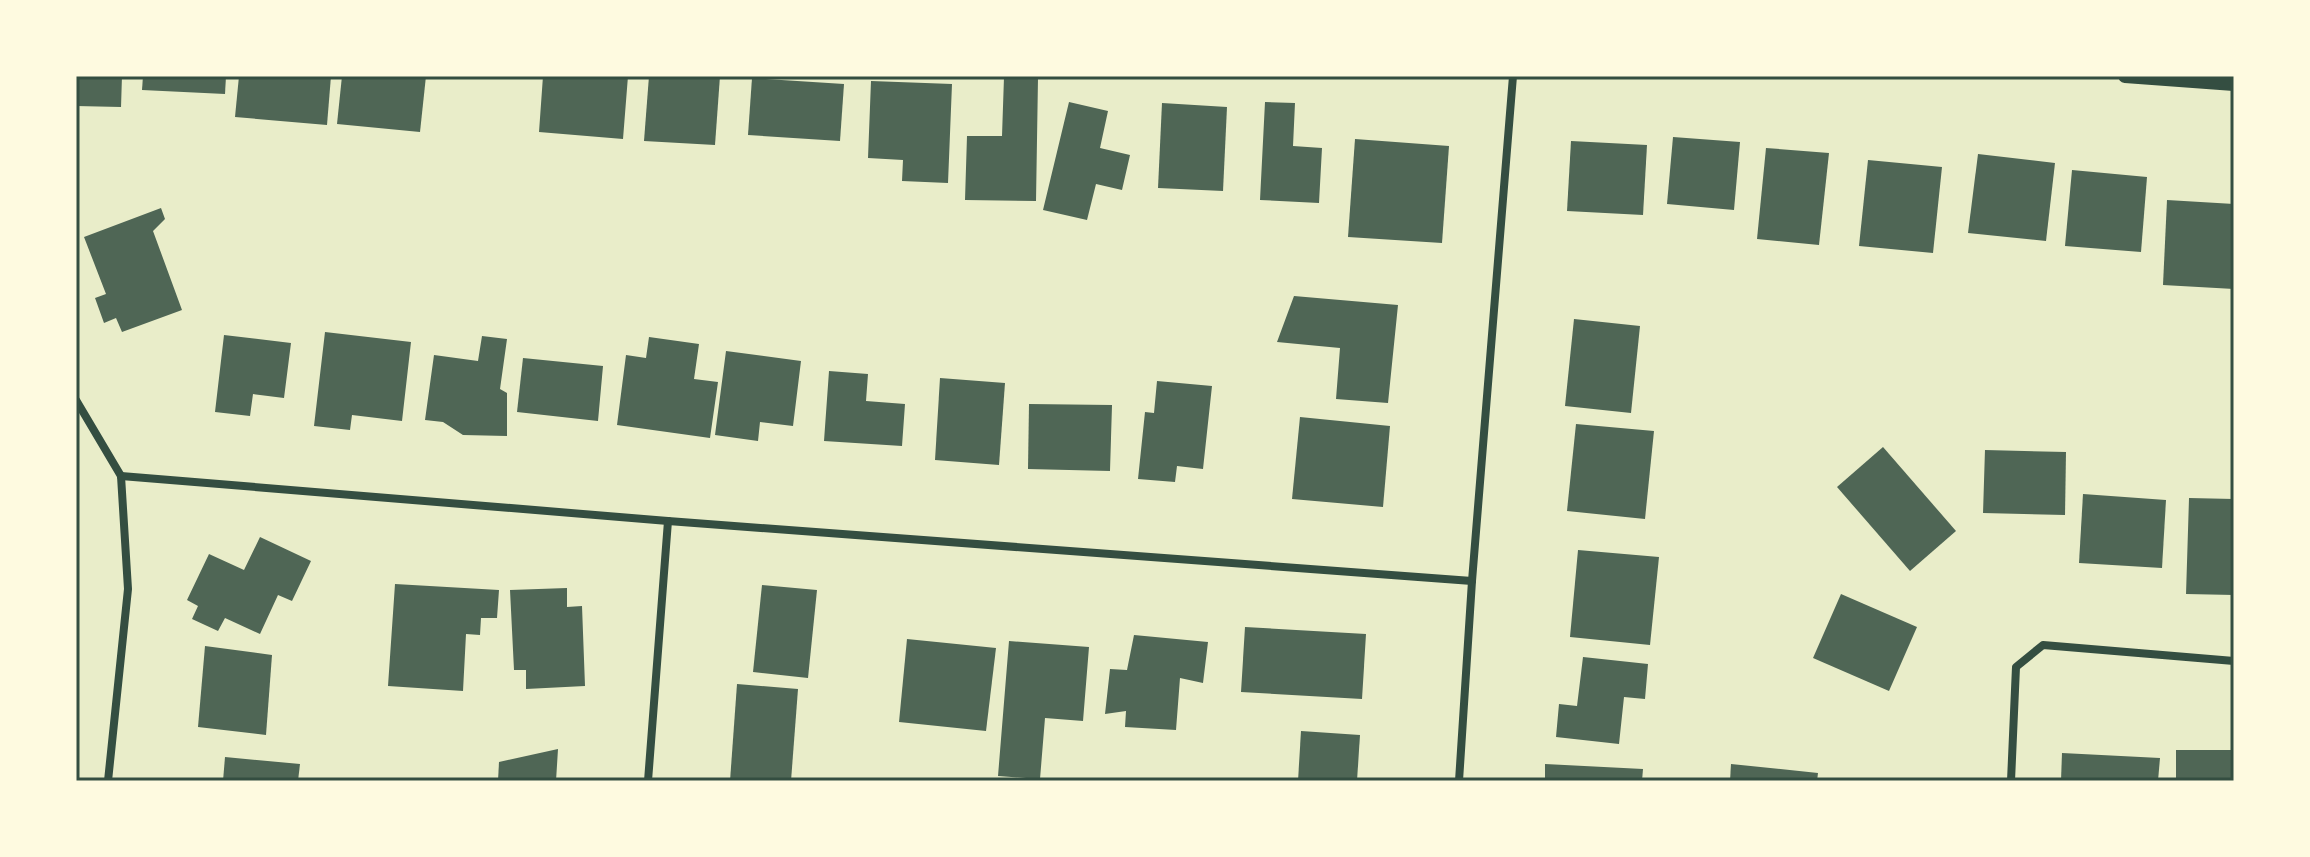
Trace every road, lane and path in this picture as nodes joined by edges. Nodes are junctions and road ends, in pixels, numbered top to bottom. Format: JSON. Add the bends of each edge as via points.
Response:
{"nodes":[{"id":1,"x":1513,"y":76,"type":"edge"},
{"id":2,"x":2125,"y":76,"type":"edge"},
{"id":3,"x":2234,"y":84,"type":"edge"},
{"id":4,"x":76,"y":400,"type":"edge"},
{"id":5,"x":121,"y":476,"type":"junction"},
{"id":6,"x":668,"y":521,"type":"junction"},
{"id":7,"x":1472,"y":581,"type":"junction"},
{"id":8,"x":2234,"y":661,"type":"edge"},
{"id":9,"x":108,"y":781,"type":"edge"},
{"id":10,"x":648,"y":781,"type":"edge"},
{"id":11,"x":1459,"y":781,"type":"edge"},
{"id":12,"x":2011,"y":781,"type":"edge"}],
"edges":[{"from":1,"to":7,"type":"street"},
{"from":2,"to":3,"type":"street"},
{"from":4,"to":5,"type":"street"},
{"from":5,"to":6,"type":"street"},
{"from":5,"to":9,"type":"street","via":[[128,589]]},
{"from":6,"to":7,"type":"street"},
{"from":6,"to":10,"type":"street"},
{"from":7,"to":11,"type":"street"},
{"from":8,"to":12,"type":"street","via":[[2043,645],[2016,667]]}]}
